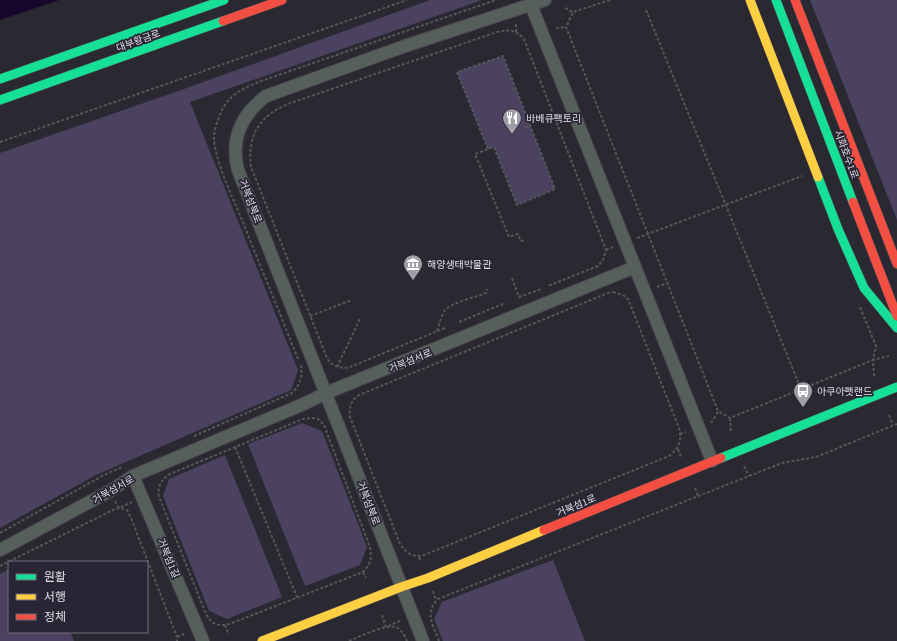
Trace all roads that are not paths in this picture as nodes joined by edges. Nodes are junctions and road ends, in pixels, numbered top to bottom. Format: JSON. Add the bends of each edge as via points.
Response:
{"nodes":[{"id":1,"x":224,"y":0,"type":"edge"},
{"id":2,"x":282,"y":0,"type":"edge"},
{"id":3,"x":545,"y":0,"type":"edge"},
{"id":4,"x":750,"y":0,"type":"edge"},
{"id":5,"x":776,"y":0,"type":"edge"},
{"id":6,"x":795,"y":0,"type":"edge"},
{"id":7,"x":531,"y":5,"type":"junction"},
{"id":8,"x":0,"y":78,"type":"edge"},
{"id":9,"x":0,"y":100,"type":"edge"},
{"id":10,"x":897,"y":264,"type":"edge"},
{"id":11,"x":635,"y":267,"type":"junction"},
{"id":12,"x":897,"y":316,"type":"edge"},
{"id":13,"x":897,"y":328,"type":"edge"},
{"id":14,"x":897,"y":387,"type":"edge"},
{"id":15,"x":326,"y":393,"type":"junction"},
{"id":16,"x":712,"y":461,"type":"junction"},
{"id":17,"x":133,"y":476,"type":"junction"},
{"id":18,"x":0,"y":550,"type":"edge"},
{"id":19,"x":401,"y":587,"type":"junction"},
{"id":20,"x":203,"y":641,"type":"edge"},
{"id":21,"x":262,"y":641,"type":"edge"},
{"id":22,"x":423,"y":641,"type":"edge"}],
"edges":[{"from":1,"to":8,"type":"main road","name":"대부황금로"},
{"from":2,"to":9,"type":"main road","name":"대부황금로"},
{"from":3,"to":7,"type":"street","name":"거북섬북로"},
{"from":4,"to":13,"type":"main road","via":[[838,229],[864,288]]},
{"from":5,"to":12,"type":"main road","name":"시화호수1로"},
{"from":6,"to":10,"type":"main road"},
{"from":7,"to":11,"type":"street"},
{"from":7,"to":15,"type":"street","name":"거북섬북로","via":[[277,91],[257,103],[243,122],[236,139],[235,156],[238,170]]},
{"from":11,"to":15,"type":"street","name":"거북섬서로"},
{"from":11,"to":16,"type":"street"},
{"from":14,"to":16,"type":"main road","name":"거북섬1로"},
{"from":15,"to":17,"type":"street","name":"거북섬서로"},
{"from":15,"to":19,"type":"street","name":"거북섬북로"},
{"from":16,"to":19,"type":"main road","name":"거북섬1로"},
{"from":17,"to":18,"type":"street","name":"거북섬서로"},
{"from":17,"to":20,"type":"street","name":"거북섬1길"},
{"from":19,"to":21,"type":"main road","name":"거북섬1로"},
{"from":19,"to":22,"type":"street","name":"거북섬북로"}]}
